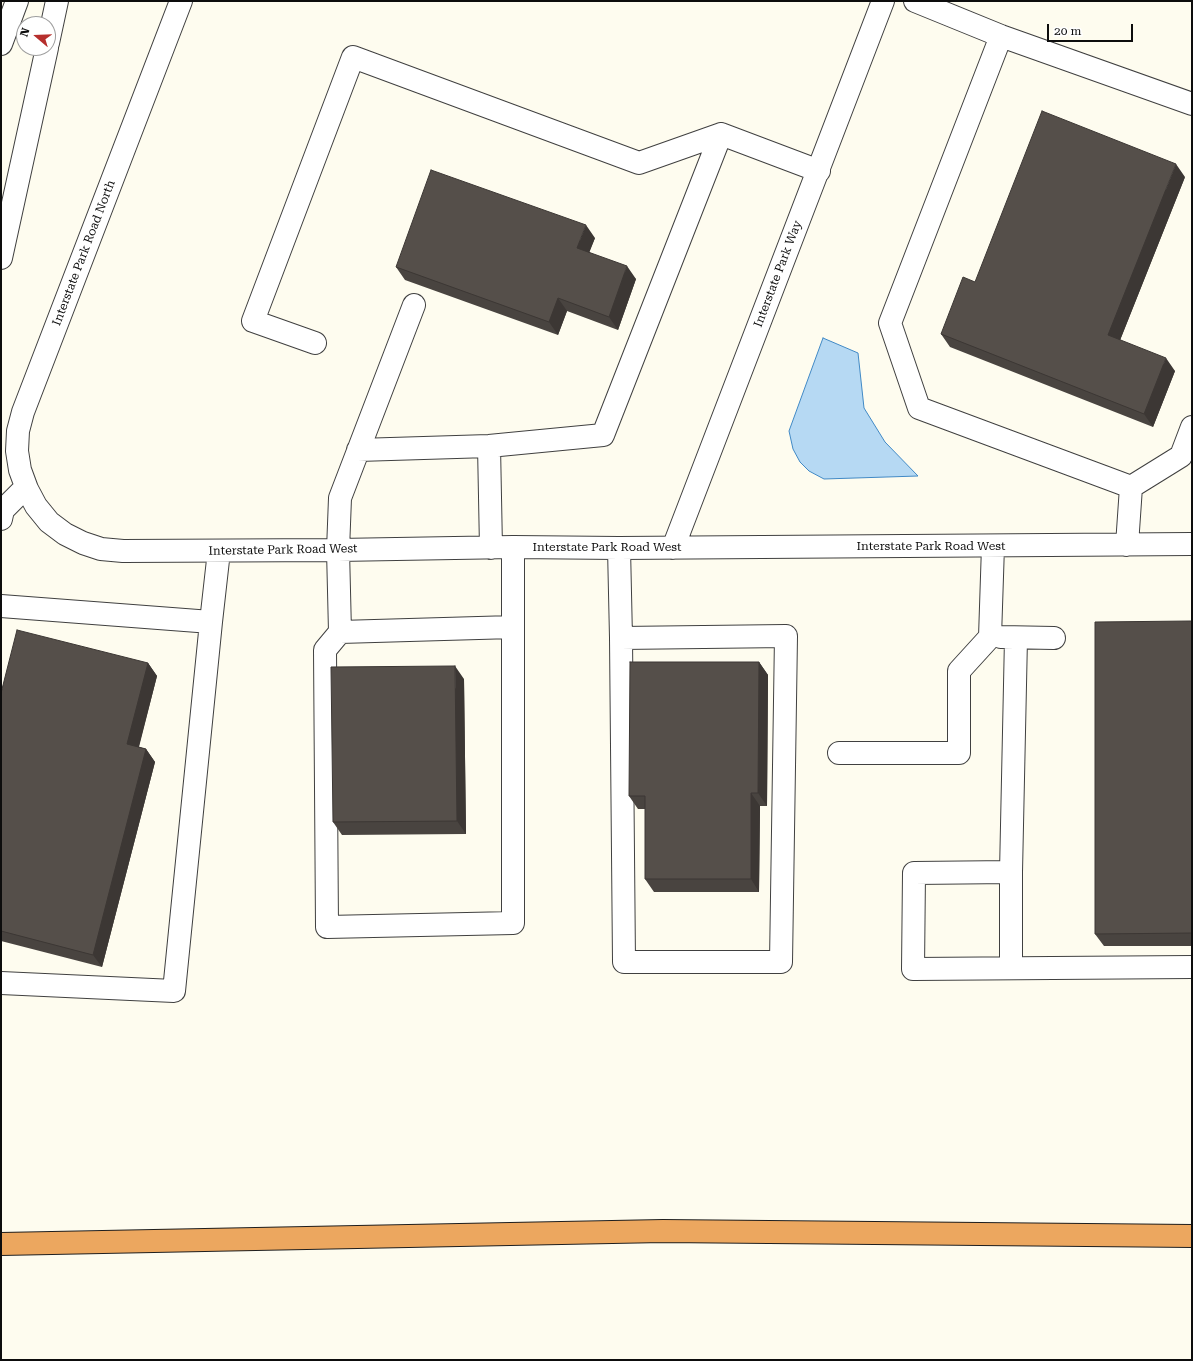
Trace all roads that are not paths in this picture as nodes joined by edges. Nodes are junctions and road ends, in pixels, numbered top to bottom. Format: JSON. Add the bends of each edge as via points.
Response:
{"nodes":[{"id":1,"x":17,"y":1,"type":"edge"},
{"id":2,"x":57,"y":1,"type":"edge"},
{"id":3,"x":181,"y":1,"type":"edge"},
{"id":4,"x":883,"y":1,"type":"edge"},
{"id":5,"x":915,"y":1,"type":"edge"},
{"id":6,"x":54,"y":16,"type":"edge"},
{"id":7,"x":1001,"y":36,"type":"junction"},
{"id":8,"x":1,"y":44,"type":"edge"},
{"id":9,"x":45,"y":56,"type":"edge"},
{"id":10,"x":1192,"y":104,"type":"edge"},
{"id":11,"x":721,"y":134,"type":"junction"},
{"id":12,"x":819,"y":171,"type":"junction"},
{"id":13,"x":1,"y":258,"type":"edge"},
{"id":14,"x":414,"y":305,"type":"dead end"},
{"id":15,"x":315,"y":344,"type":"dead end"},
{"id":16,"x":1192,"y":427,"type":"edge"},
{"id":17,"x":489,"y":446,"type":"junction"},
{"id":18,"x":358,"y":450,"type":"junction"},
{"id":19,"x":1131,"y":486,"type":"junction"},
{"id":20,"x":26,"y":487,"type":"junction"},
{"id":21,"x":36,"y":506,"type":"joint"},
{"id":22,"x":1,"y":519,"type":"edge"},
{"id":23,"x":1192,"y":544,"type":"edge"},
{"id":24,"x":1127,"y":545,"type":"junction"},
{"id":25,"x":993,"y":546,"type":"junction"},
{"id":26,"x":513,"y":547,"type":"junction"},
{"id":27,"x":491,"y":548,"type":"junction"},
{"id":28,"x":619,"y":548,"type":"junction"},
{"id":29,"x":673,"y":548,"type":"junction"},
{"id":30,"x":338,"y":550,"type":"junction"},
{"id":31,"x":219,"y":551,"type":"junction"},
{"id":32,"x":1,"y":606,"type":"edge"},
{"id":33,"x":211,"y":622,"type":"junction"},
{"id":34,"x":513,"y":627,"type":"junction"},
{"id":35,"x":340,"y":632,"type":"junction"},
{"id":36,"x":990,"y":637,"type":"junction"},
{"id":37,"x":621,"y":638,"type":"junction"},
{"id":38,"x":1016,"y":638,"type":"junction"},
{"id":39,"x":1054,"y":638,"type":"dead end"},
{"id":40,"x":838,"y":753,"type":"dead end"},
{"id":41,"x":1011,"y":872,"type":"junction"},
{"id":42,"x":1192,"y":967,"type":"edge"},
{"id":43,"x":1011,"y":968,"type":"junction"},
{"id":44,"x":1,"y":983,"type":"edge"},
{"id":45,"x":1192,"y":1236,"type":"edge"},
{"id":46,"x":1,"y":1244,"type":"edge"}],
"edges":[{"from":1,"to":8,"type":"street"},
{"from":2,"to":6,"type":"street"},
{"from":3,"to":20,"type":"street","name":"Interstate Park Road North","via":[[23,412],[18,431],[17,451]]},
{"from":4,"to":12,"type":"street","name":"Interstate Park Way"},
{"from":5,"to":7,"type":"street"},
{"from":7,"to":10,"type":"street"},
{"from":7,"to":19,"type":"street","via":[[890,323],[920,408]]},
{"from":9,"to":13,"type":"street"},
{"from":11,"to":12,"type":"street"},
{"from":11,"to":15,"type":"street","via":[[639,163],[352,56],[253,321]]},
{"from":11,"to":17,"type":"street","via":[[603,435]]},
{"from":12,"to":29,"type":"street","name":"Interstate Park Way"},
{"from":14,"to":18,"type":"street"},
{"from":16,"to":19,"type":"street","via":[[1182,456]]},
{"from":17,"to":18,"type":"street"},
{"from":17,"to":27,"type":"street"},
{"from":18,"to":30,"type":"street","via":[[340,498]]},
{"from":19,"to":24,"type":"street"},
{"from":20,"to":21,"type":"street","name":"Interstate Park Road North"},
{"from":20,"to":22,"type":"street","via":[[3,510]]},
{"from":21,"to":31,"type":"street","name":"Interstate Park Road West","via":[[49,522],[65,534],[101,549]]},
{"from":23,"to":24,"type":"street","name":"Interstate Park Road West"},
{"from":24,"to":25,"type":"street","name":"Interstate Park Road West"},
{"from":25,"to":29,"type":"street","name":"Interstate Park Road West"},
{"from":25,"to":36,"type":"street"},
{"from":26,"to":27,"type":"street","name":"Interstate Park Road West"},
{"from":26,"to":28,"type":"street","name":"Interstate Park Road West"},
{"from":26,"to":34,"type":"street"},
{"from":27,"to":30,"type":"street","name":"Interstate Park Road West"},
{"from":28,"to":29,"type":"street","name":"Interstate Park Road West"},
{"from":28,"to":37,"type":"street"},
{"from":30,"to":31,"type":"street","name":"Interstate Park Road West"},
{"from":30,"to":35,"type":"street"},
{"from":31,"to":33,"type":"street"},
{"from":32,"to":33,"type":"street"},
{"from":33,"to":44,"type":"street","via":[[174,991]]},
{"from":34,"to":35,"type":"street"},
{"from":34,"to":35,"type":"street","via":[[513,923],[327,927],[325,650]]},
{"from":36,"to":38,"type":"street"},
{"from":36,"to":40,"type":"street","via":[[960,671],[959,753]]},
{"from":37,"to":37,"type":"street","via":[[624,962],[781,962],[786,636]]},
{"from":38,"to":39,"type":"street"},
{"from":38,"to":41,"type":"street"},
{"from":41,"to":43,"type":"street"},
{"from":41,"to":43,"type":"street","via":[[914,873],[913,969]]},
{"from":42,"to":43,"type":"street"},
{"from":45,"to":46,"type":"highway","via":[[663,1231]]}]}
